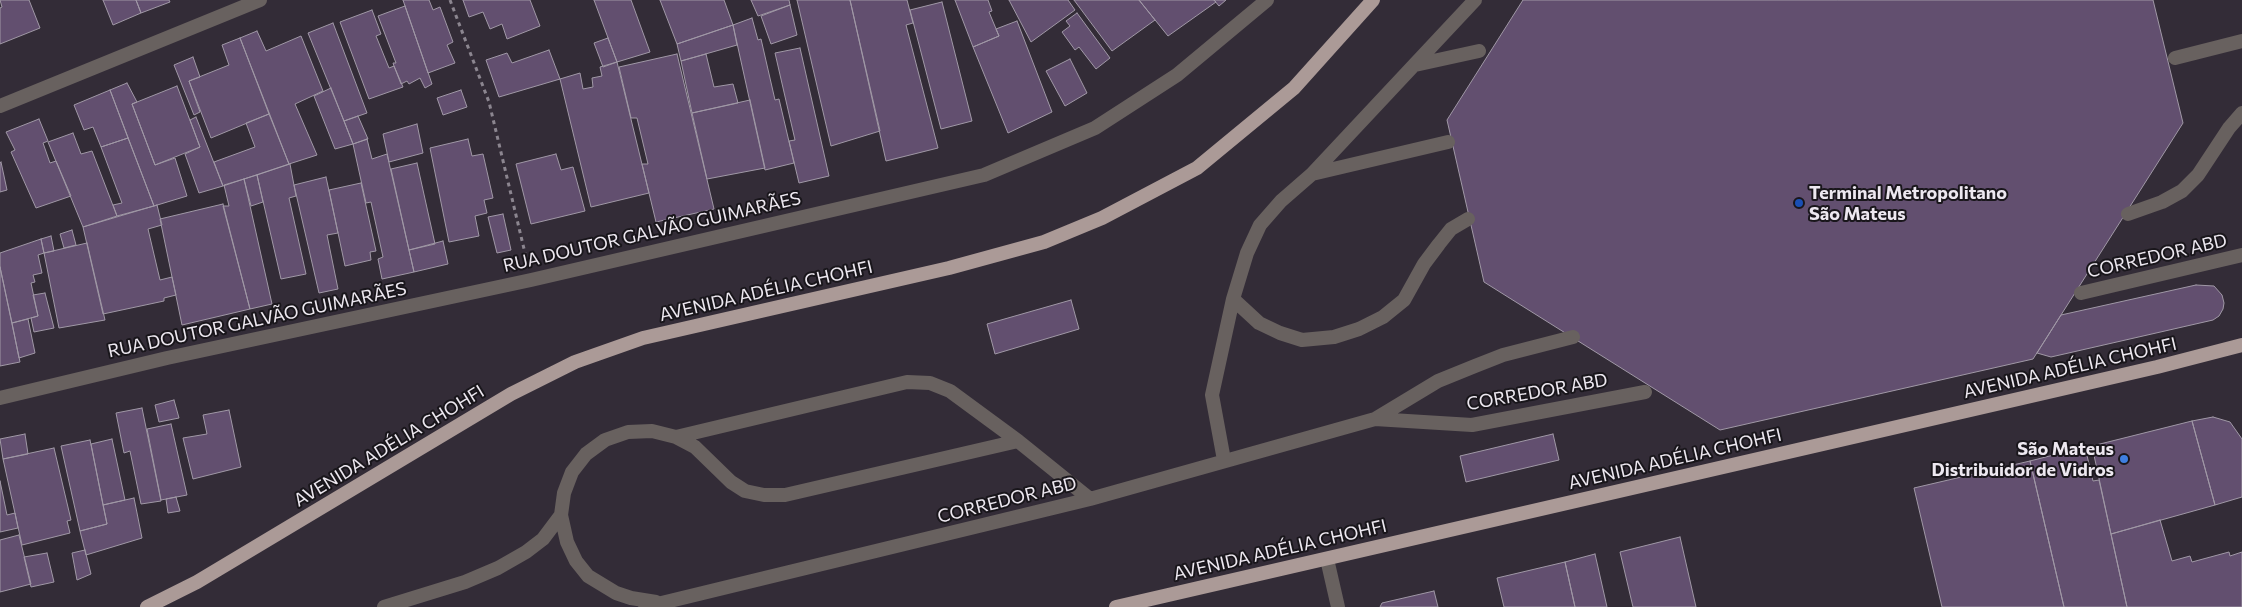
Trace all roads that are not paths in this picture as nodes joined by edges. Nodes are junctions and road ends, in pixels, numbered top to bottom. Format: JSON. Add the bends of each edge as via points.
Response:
{"nodes":[{"id":1,"x":260,"y":0,"type":"edge"},
{"id":2,"x":1267,"y":0,"type":"edge"},
{"id":3,"x":1373,"y":0,"type":"edge"},
{"id":4,"x":1475,"y":0,"type":"edge"},
{"id":5,"x":2242,"y":42,"type":"edge"},
{"id":6,"x":1479,"y":51,"type":"dead end"},
{"id":7,"x":2175,"y":58,"type":"dead end"},
{"id":8,"x":1415,"y":65,"type":"junction"},
{"id":9,"x":0,"y":106,"type":"edge"},
{"id":10,"x":2242,"y":114,"type":"edge"},
{"id":11,"x":1448,"y":142,"type":"dead end"},
{"id":12,"x":1312,"y":174,"type":"junction"},
{"id":13,"x":2128,"y":214,"type":"dead end"},
{"id":14,"x":1468,"y":219,"type":"dead end"},
{"id":15,"x":2242,"y":255,"type":"edge"},
{"id":16,"x":2081,"y":293,"type":"dead end"},
{"id":17,"x":1232,"y":299,"type":"junction"},
{"id":18,"x":1572,"y":338,"type":"dead end"},
{"id":19,"x":2242,"y":345,"type":"edge"},
{"id":20,"x":1646,"y":392,"type":"dead end"},
{"id":21,"x":0,"y":398,"type":"edge"},
{"id":22,"x":1375,"y":419,"type":"junction"},
{"id":23,"x":676,"y":436,"type":"junction"},
{"id":24,"x":1018,"y":441,"type":"junction"},
{"id":25,"x":1224,"y":460,"type":"junction"},
{"id":26,"x":1090,"y":499,"type":"junction"},
{"id":27,"x":561,"y":515,"type":"junction"},
{"id":28,"x":1327,"y":559,"type":"junction"},
{"id":29,"x":662,"y":603,"type":"junction"},
{"id":30,"x":147,"y":607,"type":"edge"},
{"id":31,"x":384,"y":607,"type":"edge"},
{"id":32,"x":645,"y":607,"type":"edge"},
{"id":33,"x":1116,"y":607,"type":"edge"},
{"id":34,"x":1338,"y":607,"type":"edge"}],
"edges":[{"from":1,"to":9,"type":"street"},
{"from":2,"to":21,"type":"street","name":"RUA DOUTOR GALVÃO GUIMARÃES","via":[[1177,75],[1096,128],[984,175]]},
{"from":3,"to":30,"type":"highway","name":"AVENIDA ADÉLIA CHOHFI","via":[[1294,88],[1197,168],[1102,218],[1044,242],[950,268],[643,338],[575,362],[511,394],[197,582]]},
{"from":4,"to":8,"type":"street"},
{"from":5,"to":7,"type":"street"},
{"from":6,"to":8,"type":"street"},
{"from":8,"to":12,"type":"street"},
{"from":10,"to":13,"type":"street","via":[[2198,175],[2182,191]]},
{"from":11,"to":12,"type":"street"},
{"from":12,"to":17,"type":"street","via":[[1260,225]]},
{"from":14,"to":17,"type":"street","via":[[1451,229],[1439,244],[1404,300],[1359,330],[1334,337],[1302,340],[1259,324]]},
{"from":15,"to":16,"type":"street","name":"CORREDOR ABD"},
{"from":17,"to":25,"type":"street","via":[[1212,395]]},
{"from":18,"to":22,"type":"street","name":"CORREDOR ABD","via":[[1504,356],[1438,381]]},
{"from":19,"to":28,"type":"highway","name":"AVENIDA ADÉLIA CHOHFI"},
{"from":20,"to":22,"type":"street","name":"CORREDOR ABD","via":[[1472,425]]},
{"from":22,"to":25,"type":"street","name":"CORREDOR ABD"},
{"from":23,"to":24,"type":"street","via":[[907,382],[930,383],[950,391]]},
{"from":23,"to":24,"type":"street","via":[[696,447],[745,491],[764,495],[785,495]]},
{"from":23,"to":27,"type":"street","via":[[652,430],[628,432],[605,440],[586,454],[572,472],[564,493]]},
{"from":24,"to":26,"type":"street"},
{"from":25,"to":26,"type":"street","name":"CORREDOR ABD"},
{"from":26,"to":29,"type":"street","name":"CORREDOR ABD"},
{"from":27,"to":29,"type":"street","via":[[567,542],[588,576],[616,593]]},
{"from":27,"to":31,"type":"street","via":[[543,539],[498,568],[465,582]]},
{"from":28,"to":33,"type":"highway","name":"AVENIDA ADÉLIA CHOHFI"},
{"from":28,"to":34,"type":"street"},
{"from":29,"to":32,"type":"street","name":"CORREDOR ABD"}]}
